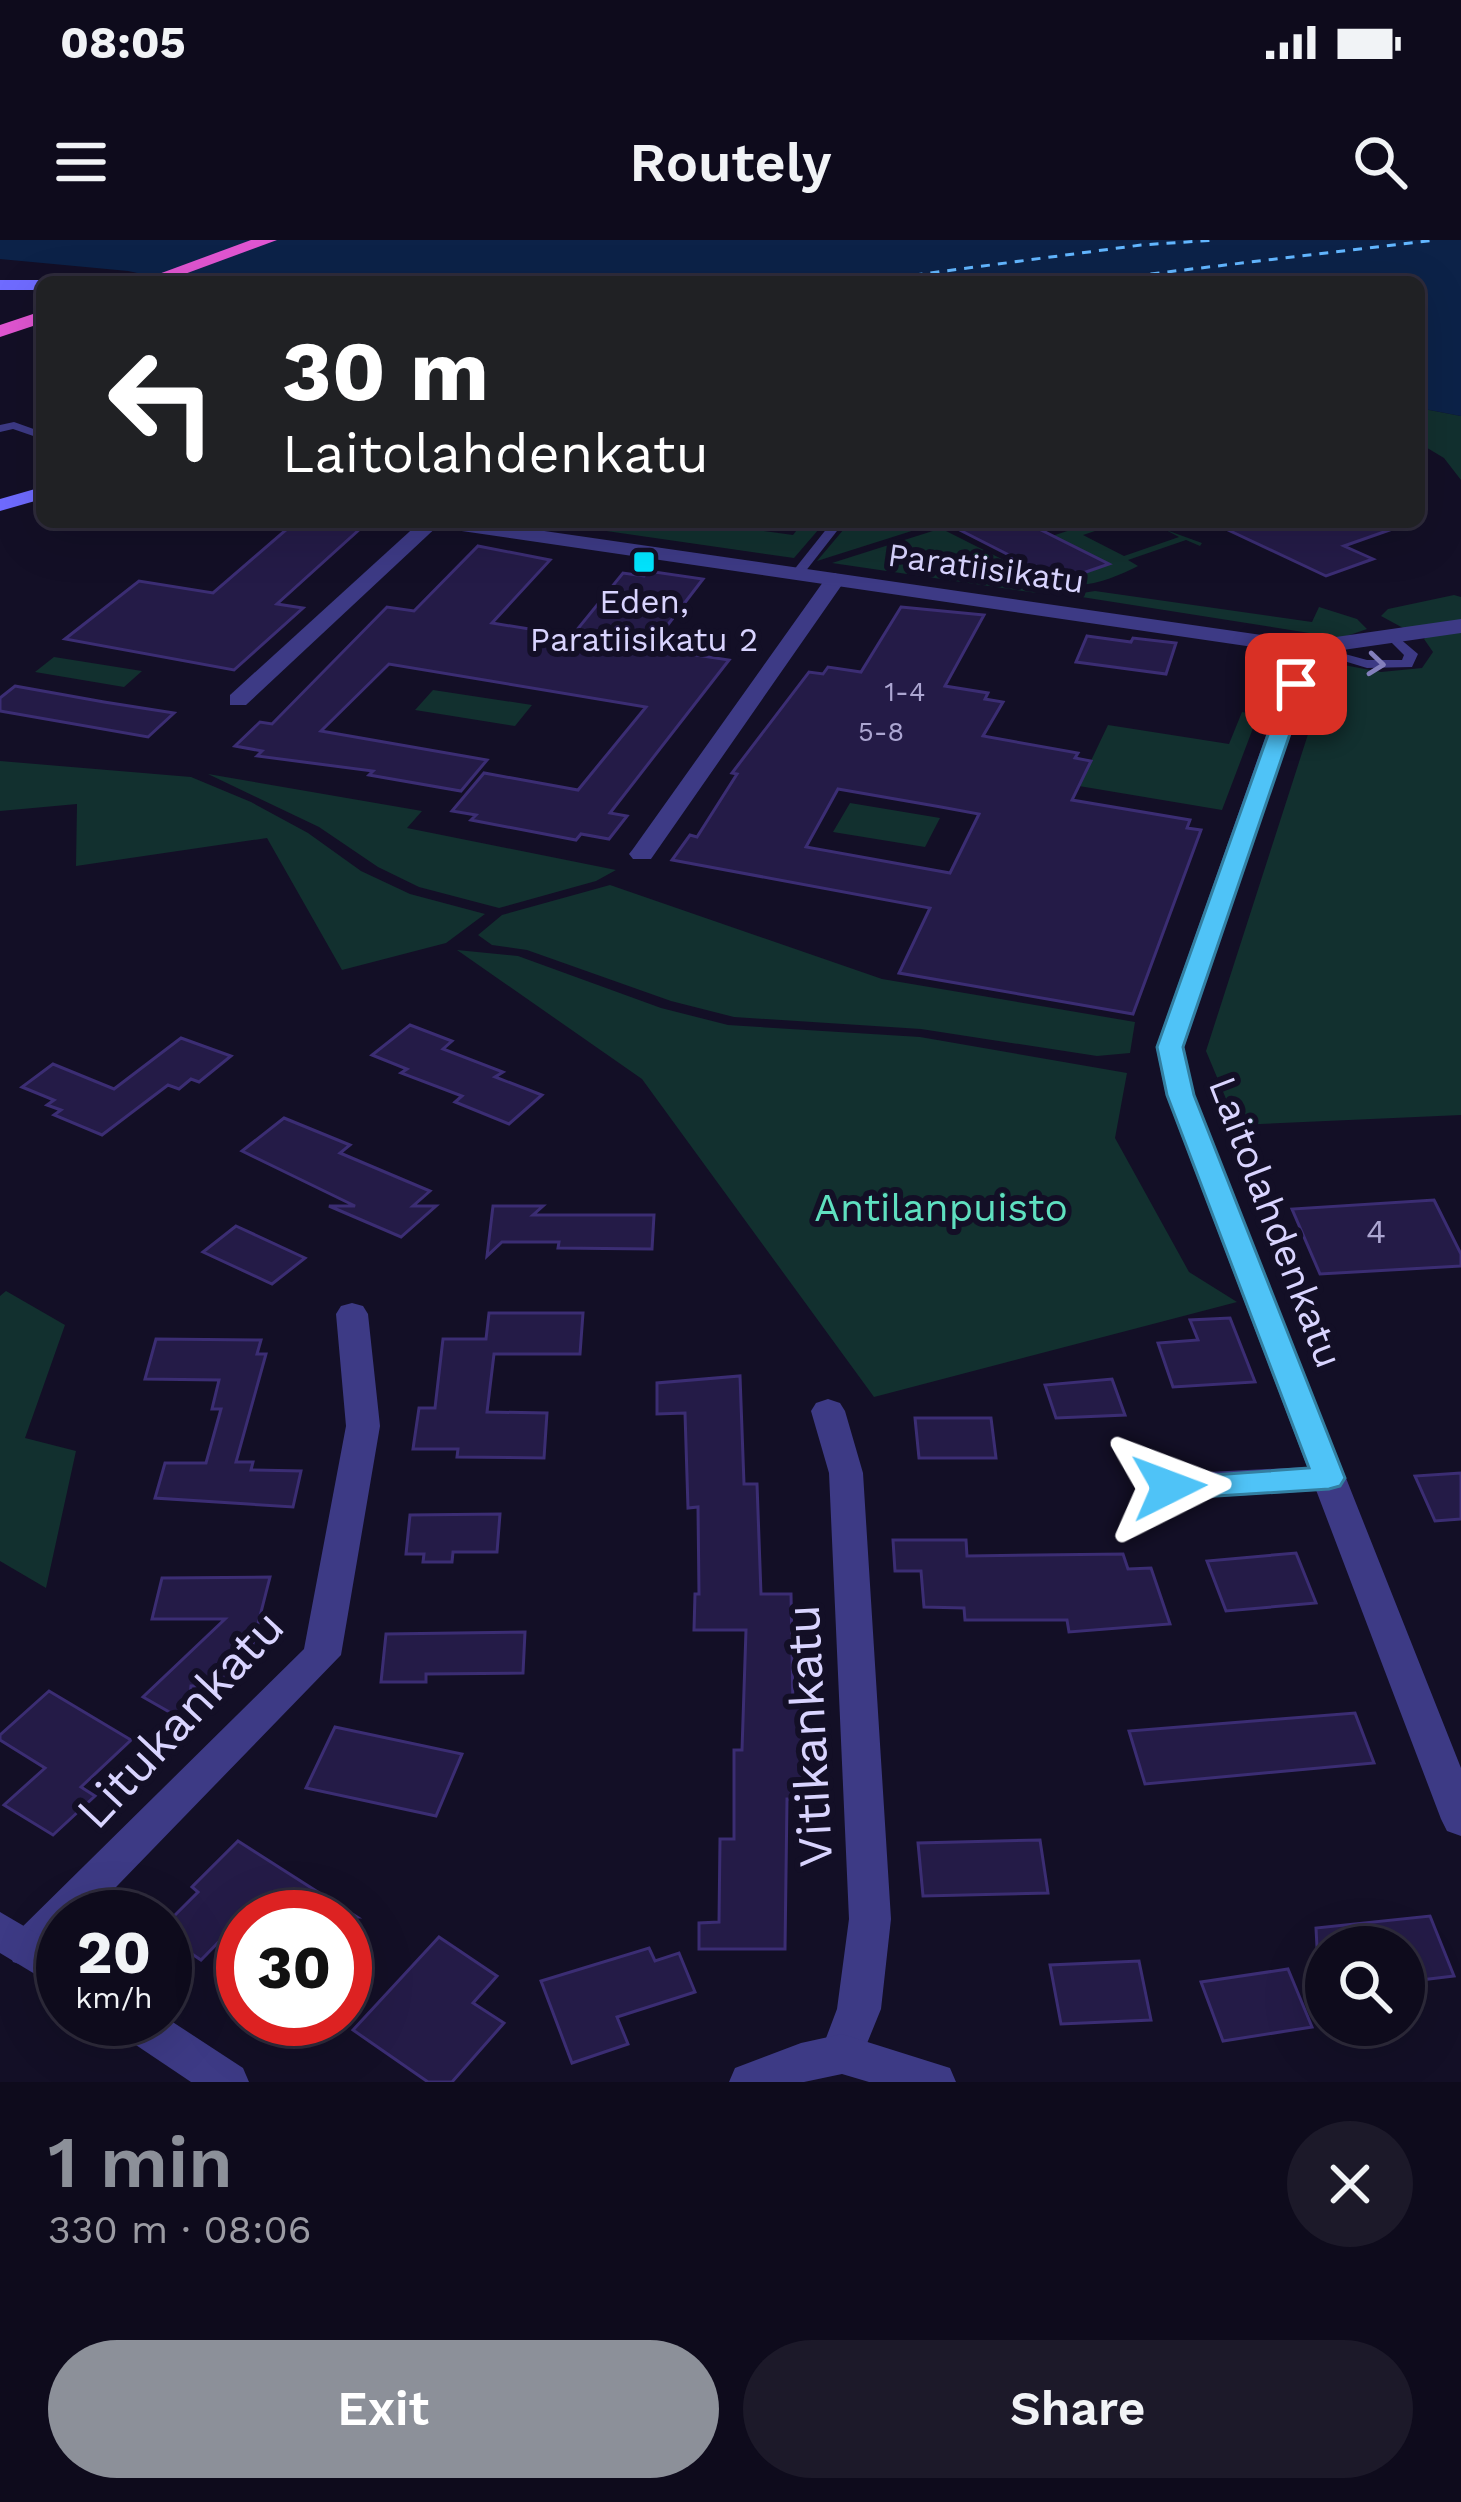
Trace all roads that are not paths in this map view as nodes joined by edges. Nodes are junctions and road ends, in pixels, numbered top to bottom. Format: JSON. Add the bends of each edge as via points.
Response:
{"nodes":[{"id":1,"x":268,"y":240,"type":"edge"},
{"id":2,"x":163,"y":276,"type":"edge"},
{"id":3,"x":0,"y":285,"type":"edge"},
{"id":4,"x":36,"y":285,"type":"edge"},
{"id":5,"x":36,"y":319,"type":"edge"},
{"id":6,"x":0,"y":331,"type":"edge"},
{"id":7,"x":0,"y":429,"type":"edge"},
{"id":8,"x":36,"y":434,"type":"edge"},
{"id":9,"x":36,"y":495,"type":"edge"},
{"id":10,"x":0,"y":506,"type":"edge"},
{"id":11,"x":425,"y":528,"type":"edge"},
{"id":12,"x":482,"y":528,"type":"edge"},
{"id":13,"x":833,"y":528,"type":"edge"},
{"id":14,"x":796,"y":574,"type":"junction"},
{"id":15,"x":835,"y":579,"type":"junction"},
{"id":16,"x":1461,"y":626,"type":"edge"},
{"id":17,"x":1308,"y":648,"type":"junction"},
{"id":18,"x":238,"y":700,"type":"dead end"},
{"id":19,"x":642,"y":854,"type":"dead end"},
{"id":20,"x":352,"y":1314,"type":"dead end"},
{"id":21,"x":828,"y":1411,"type":"dead end"},
{"id":22,"x":1329,"y":1478,"type":"junction"},
{"id":23,"x":1169,"y":1487,"type":"dead end"},
{"id":24,"x":1461,"y":1819,"type":"edge"},
{"id":25,"x":30,"y":1950,"type":"edge"},
{"id":26,"x":173,"y":2046,"type":"edge"},
{"id":27,"x":842,"y":2054,"type":"junction"},
{"id":28,"x":227,"y":2082,"type":"edge"},
{"id":29,"x":751,"y":2082,"type":"edge"},
{"id":30,"x":934,"y":2082,"type":"edge"}],
"edges":[{"from":1,"to":2,"type":"highway"},
{"from":3,"to":4,"type":"main road"},
{"from":5,"to":6,"type":"highway"},
{"from":7,"to":8,"type":"lane"},
{"from":9,"to":10,"type":"main road"},
{"from":11,"to":18,"type":"street"},
{"from":12,"to":14,"type":"street","name":"Paratiisikatu"},
{"from":13,"to":14,"type":"lane"},
{"from":14,"to":15,"type":"street","name":"Paratiisikatu"},
{"from":15,"to":17,"type":"street","name":"Paratiisikatu"},
{"from":15,"to":19,"type":"street"},
{"from":16,"to":17,"type":"street","name":"Paratiisikatu"},
{"from":17,"to":22,"type":"street","name":"Laitolahdenkatu","via":[[1170,1047],[1180,1095]]},
{"from":20,"to":25,"type":"street","name":"Litukankatu","via":[[362,1426],[322,1655]]},
{"from":21,"to":27,"type":"street","name":"Vitikankatu","via":[[846,1472],[870,1919],[859,2009]]},
{"from":22,"to":23,"type":"street"},
{"from":22,"to":24,"type":"street","name":"Laitolahdenkatu"},
{"from":26,"to":28,"type":"street"},
{"from":27,"to":29,"type":"street"},
{"from":27,"to":30,"type":"street"}]}
